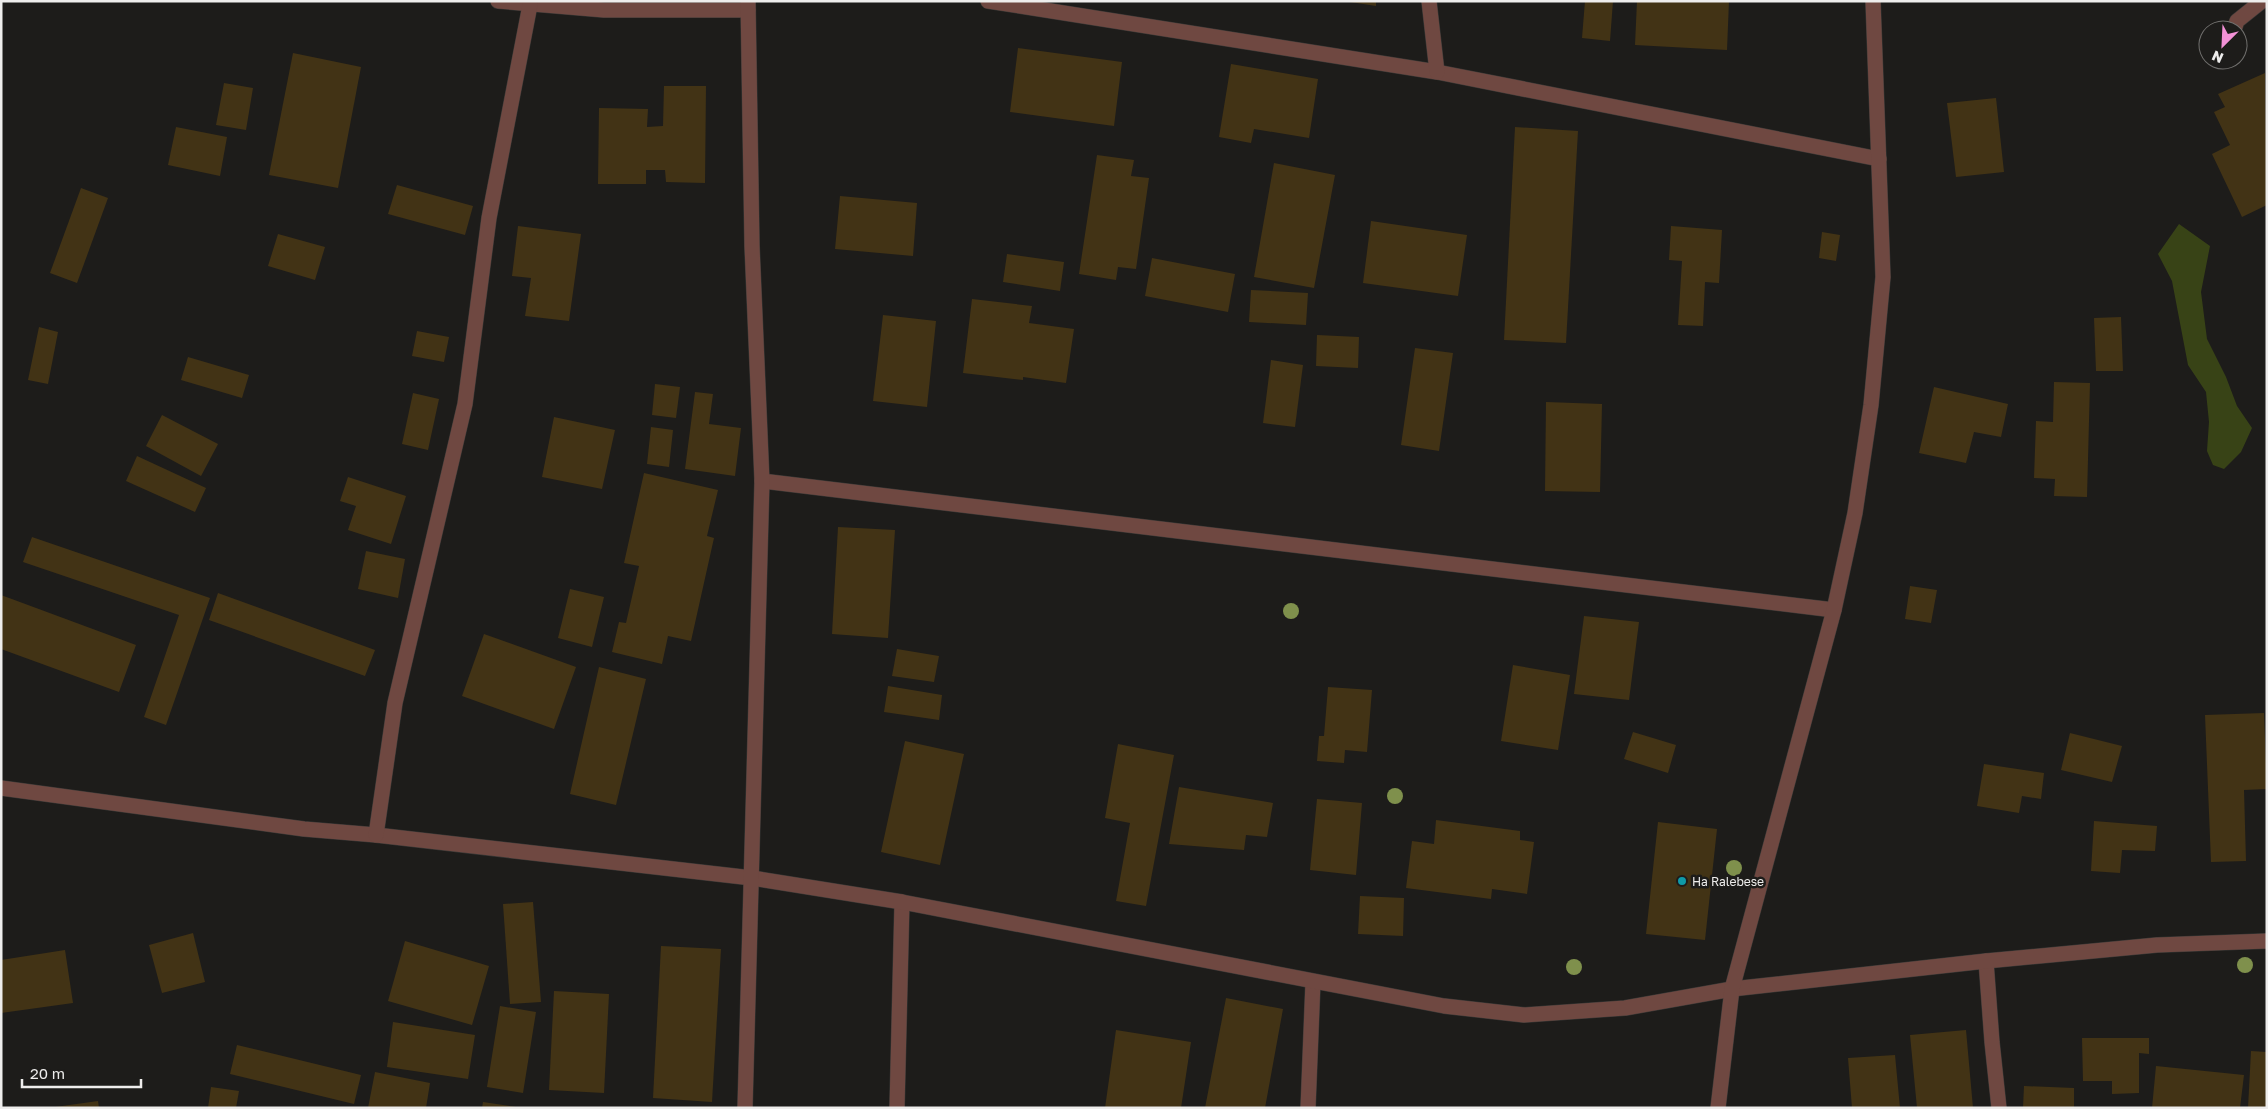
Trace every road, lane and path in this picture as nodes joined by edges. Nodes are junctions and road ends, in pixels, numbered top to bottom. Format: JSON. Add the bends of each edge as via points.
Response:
{"nodes":[{"id":1,"x":498,"y":1,"type":"edge"},
{"id":2,"x":1429,"y":1,"type":"edge"},
{"id":3,"x":1873,"y":1,"type":"edge"},
{"id":4,"x":2262,"y":1,"type":"edge"},
{"id":5,"x":995,"y":2,"type":"edge"},
{"id":6,"x":530,"y":5,"type":"junction"},
{"id":7,"x":748,"y":6,"type":"edge"},
{"id":8,"x":2238,"y":20,"type":"edge"},
{"id":9,"x":1437,"y":72,"type":"junction"},
{"id":10,"x":1880,"y":159,"type":"junction"},
{"id":11,"x":762,"y":481,"type":"junction"},
{"id":12,"x":1834,"y":610,"type":"junction"},
{"id":13,"x":1,"y":788,"type":"edge"},
{"id":14,"x":376,"y":835,"type":"junction"},
{"id":15,"x":752,"y":878,"type":"junction"},
{"id":16,"x":902,"y":902,"type":"junction"},
{"id":17,"x":2267,"y":942,"type":"edge"},
{"id":18,"x":1986,"y":961,"type":"junction"},
{"id":19,"x":1313,"y":982,"type":"junction"},
{"id":20,"x":1732,"y":989,"type":"junction"},
{"id":21,"x":745,"y":1108,"type":"edge"},
{"id":22,"x":897,"y":1108,"type":"edge"},
{"id":23,"x":1308,"y":1108,"type":"edge"},
{"id":24,"x":1718,"y":1108,"type":"edge"},
{"id":25,"x":1999,"y":1108,"type":"edge"}],
"edges":[{"from":1,"to":6,"type":"street"},
{"from":2,"to":9,"type":"street"},
{"from":3,"to":10,"type":"street"},
{"from":4,"to":8,"type":"street"},
{"from":5,"to":9,"type":"street"},
{"from":6,"to":7,"type":"street","via":[[604,10]]},
{"from":6,"to":14,"type":"street","via":[[489,218],[465,404],[395,703]]},
{"from":7,"to":11,"type":"street","via":[[752,246]]},
{"from":9,"to":10,"type":"street"},
{"from":10,"to":12,"type":"street","via":[[1883,277],[1872,395],[1855,514]]},
{"from":11,"to":12,"type":"street"},
{"from":11,"to":15,"type":"street"},
{"from":12,"to":20,"type":"street"},
{"from":13,"to":14,"type":"street","via":[[304,829]]},
{"from":14,"to":15,"type":"street"},
{"from":15,"to":16,"type":"street"},
{"from":15,"to":21,"type":"street"},
{"from":16,"to":19,"type":"street"},
{"from":16,"to":22,"type":"street"},
{"from":17,"to":18,"type":"street","via":[[2157,944]]},
{"from":18,"to":20,"type":"street"},
{"from":18,"to":25,"type":"street"},
{"from":19,"to":20,"type":"street","via":[[1444,1006],[1524,1015],[1625,1008]]},
{"from":19,"to":23,"type":"street"},
{"from":20,"to":24,"type":"street"}]}
